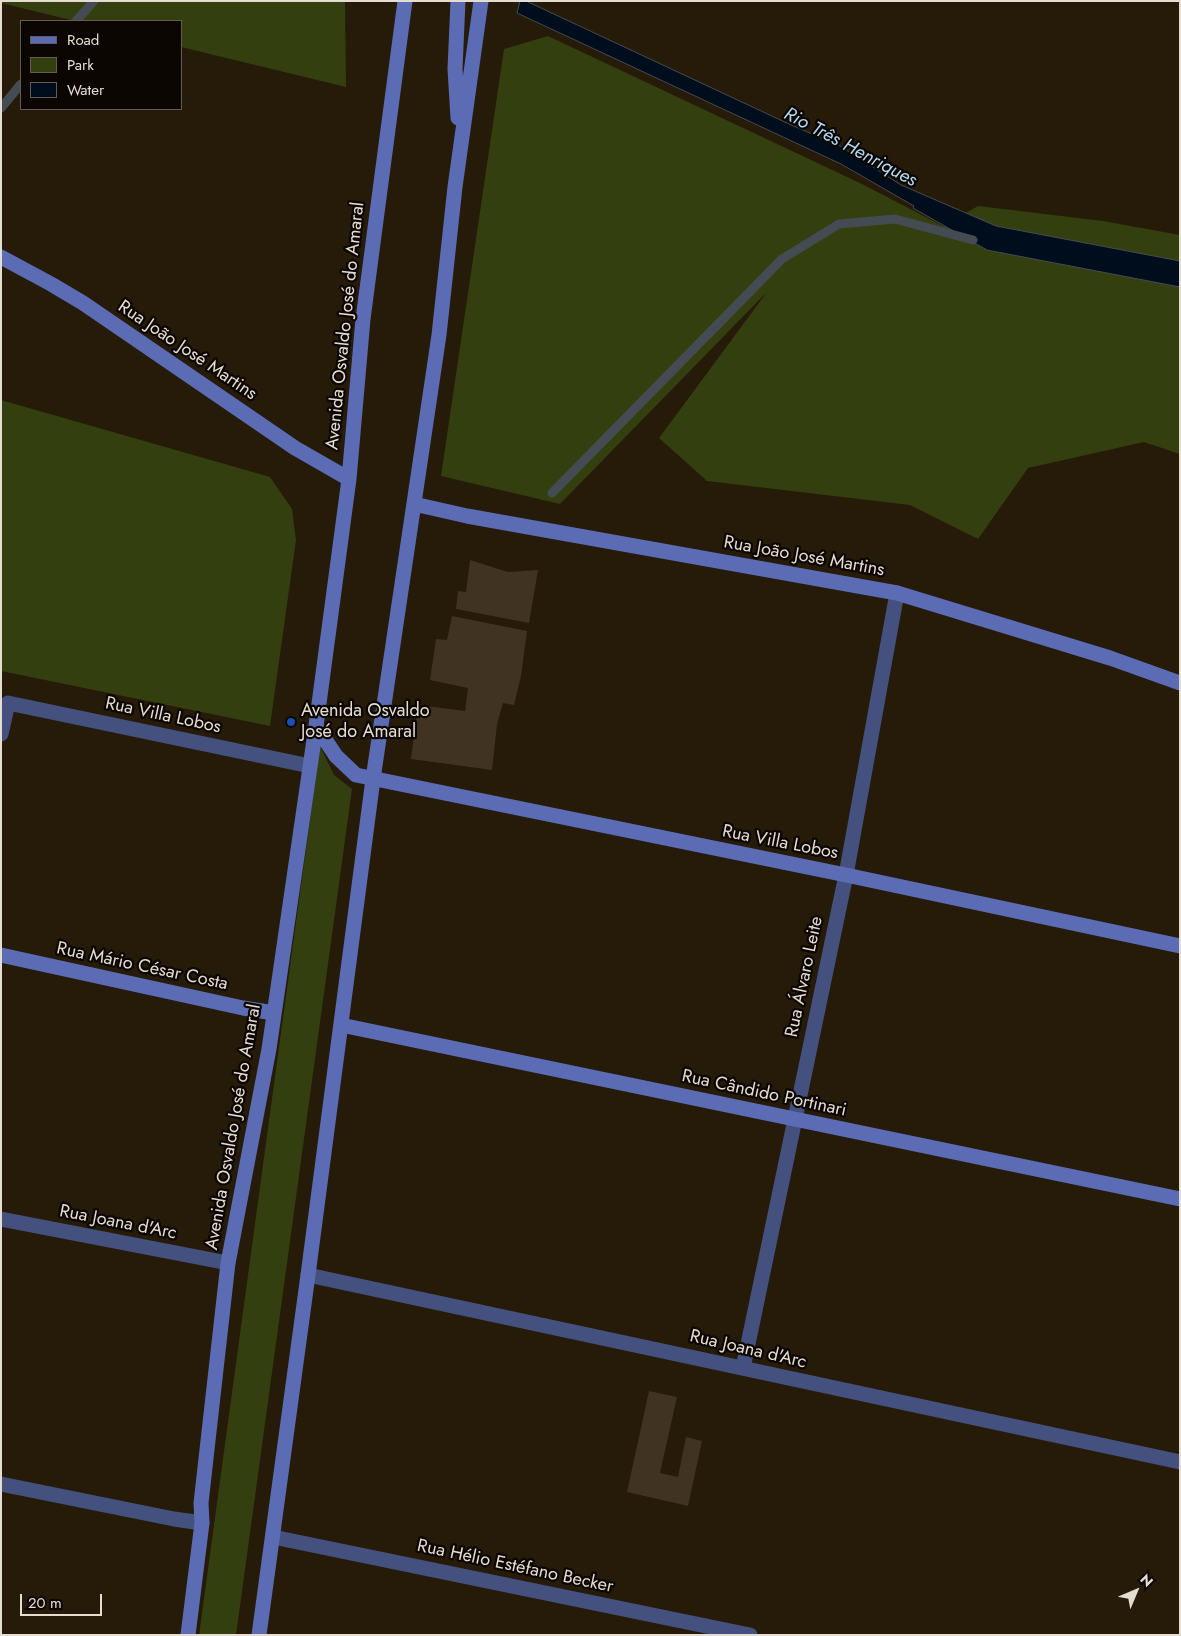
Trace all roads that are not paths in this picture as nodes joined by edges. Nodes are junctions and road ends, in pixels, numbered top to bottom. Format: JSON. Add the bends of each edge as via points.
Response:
{"nodes":[{"id":1,"x":405,"y":1,"type":"edge"},
{"id":2,"x":458,"y":1,"type":"edge"},
{"id":3,"x":481,"y":1,"type":"edge"},
{"id":4,"x":460,"y":152,"type":"junction"},
{"id":5,"x":1,"y":257,"type":"edge"},
{"id":6,"x":349,"y":479,"type":"junction"},
{"id":7,"x":414,"y":504,"type":"junction"},
{"id":8,"x":896,"y":592,"type":"junction"},
{"id":9,"x":1180,"y":683,"type":"edge"},
{"id":10,"x":316,"y":726,"type":"junction"},
{"id":11,"x":1,"y":734,"type":"edge"},
{"id":12,"x":310,"y":766,"type":"junction"},
{"id":13,"x":373,"y":779,"type":"junction"},
{"id":14,"x":846,"y":875,"type":"junction"},
{"id":15,"x":1180,"y":946,"type":"edge"},
{"id":16,"x":1,"y":955,"type":"edge"},
{"id":17,"x":274,"y":1013,"type":"junction"},
{"id":18,"x":341,"y":1025,"type":"junction"},
{"id":19,"x":795,"y":1119,"type":"junction"},
{"id":20,"x":1180,"y":1199,"type":"edge"},
{"id":21,"x":1,"y":1219,"type":"edge"},
{"id":22,"x":228,"y":1263,"type":"junction"},
{"id":23,"x":308,"y":1275,"type":"junction"},
{"id":24,"x":743,"y":1368,"type":"junction"},
{"id":25,"x":1180,"y":1462,"type":"edge"},
{"id":26,"x":1,"y":1484,"type":"edge"},
{"id":27,"x":202,"y":1523,"type":"junction"},
{"id":28,"x":273,"y":1537,"type":"junction"},
{"id":29,"x":188,"y":1635,"type":"edge"},
{"id":30,"x":259,"y":1635,"type":"edge"},
{"id":31,"x":750,"y":1635,"type":"edge"}],
"edges":[{"from":1,"to":6,"type":"main road","name":"Avenida Osvaldo José do Amaral","via":[[363,320]]},
{"from":2,"to":4,"type":"main road","via":[[455,69]]},
{"from":3,"to":4,"type":"main road"},
{"from":4,"to":7,"type":"main road","via":[[439,335]]},
{"from":5,"to":6,"type":"main road","name":"Rua João José Martins","via":[[83,303],[295,448]]},
{"from":6,"to":10,"type":"main road","name":"Avenida Osvaldo José do Amaral"},
{"from":7,"to":8,"type":"main road","name":"Rua João José Martins"},
{"from":7,"to":13,"type":"main road"},
{"from":8,"to":9,"type":"main road","name":"Rua João José Martins"},
{"from":8,"to":14,"type":"street","name":"Rua Álvaro Leite"},
{"from":10,"to":12,"type":"main road","name":"Avenida Osvaldo José do Amaral"},
{"from":10,"to":13,"type":"main road","name":"Rua Villa Lobos","via":[[336,756],[356,775]]},
{"from":11,"to":12,"type":"street","name":"Rua Villa Lobos","via":[[8,703]]},
{"from":12,"to":17,"type":"main road","name":"Avenida Osvaldo José do Amaral"},
{"from":13,"to":14,"type":"main road","name":"Rua Villa Lobos"},
{"from":13,"to":18,"type":"main road"},
{"from":14,"to":15,"type":"main road","name":"Rua Villa Lobos"},
{"from":14,"to":19,"type":"street","name":"Rua Álvaro Leite"},
{"from":16,"to":17,"type":"main road","name":"Rua Mário César Costa"},
{"from":17,"to":22,"type":"main road","name":"Avenida Osvaldo José do Amaral"},
{"from":18,"to":19,"type":"main road","name":"Rua Cândido Portinari"},
{"from":18,"to":23,"type":"main road"},
{"from":19,"to":20,"type":"main road","name":"Rua Cândido Portinari"},
{"from":19,"to":24,"type":"street","name":"Rua Álvaro Leite"},
{"from":21,"to":22,"type":"street","name":"Rua Joana d'Arc"},
{"from":22,"to":27,"type":"main road","name":"Avenida Osvaldo José do Amaral","via":[[201,1503]]},
{"from":23,"to":24,"type":"street","name":"Rua Joana d'Arc"},
{"from":23,"to":28,"type":"main road"},
{"from":24,"to":25,"type":"street","name":"Rua Joana d'Arc"},
{"from":26,"to":27,"type":"street"},
{"from":27,"to":29,"type":"main road","name":"Avenida Osvaldo José do Amaral"},
{"from":28,"to":30,"type":"main road"},
{"from":28,"to":31,"type":"street","name":"Rua Hélio Estéfano Becker"}]}
